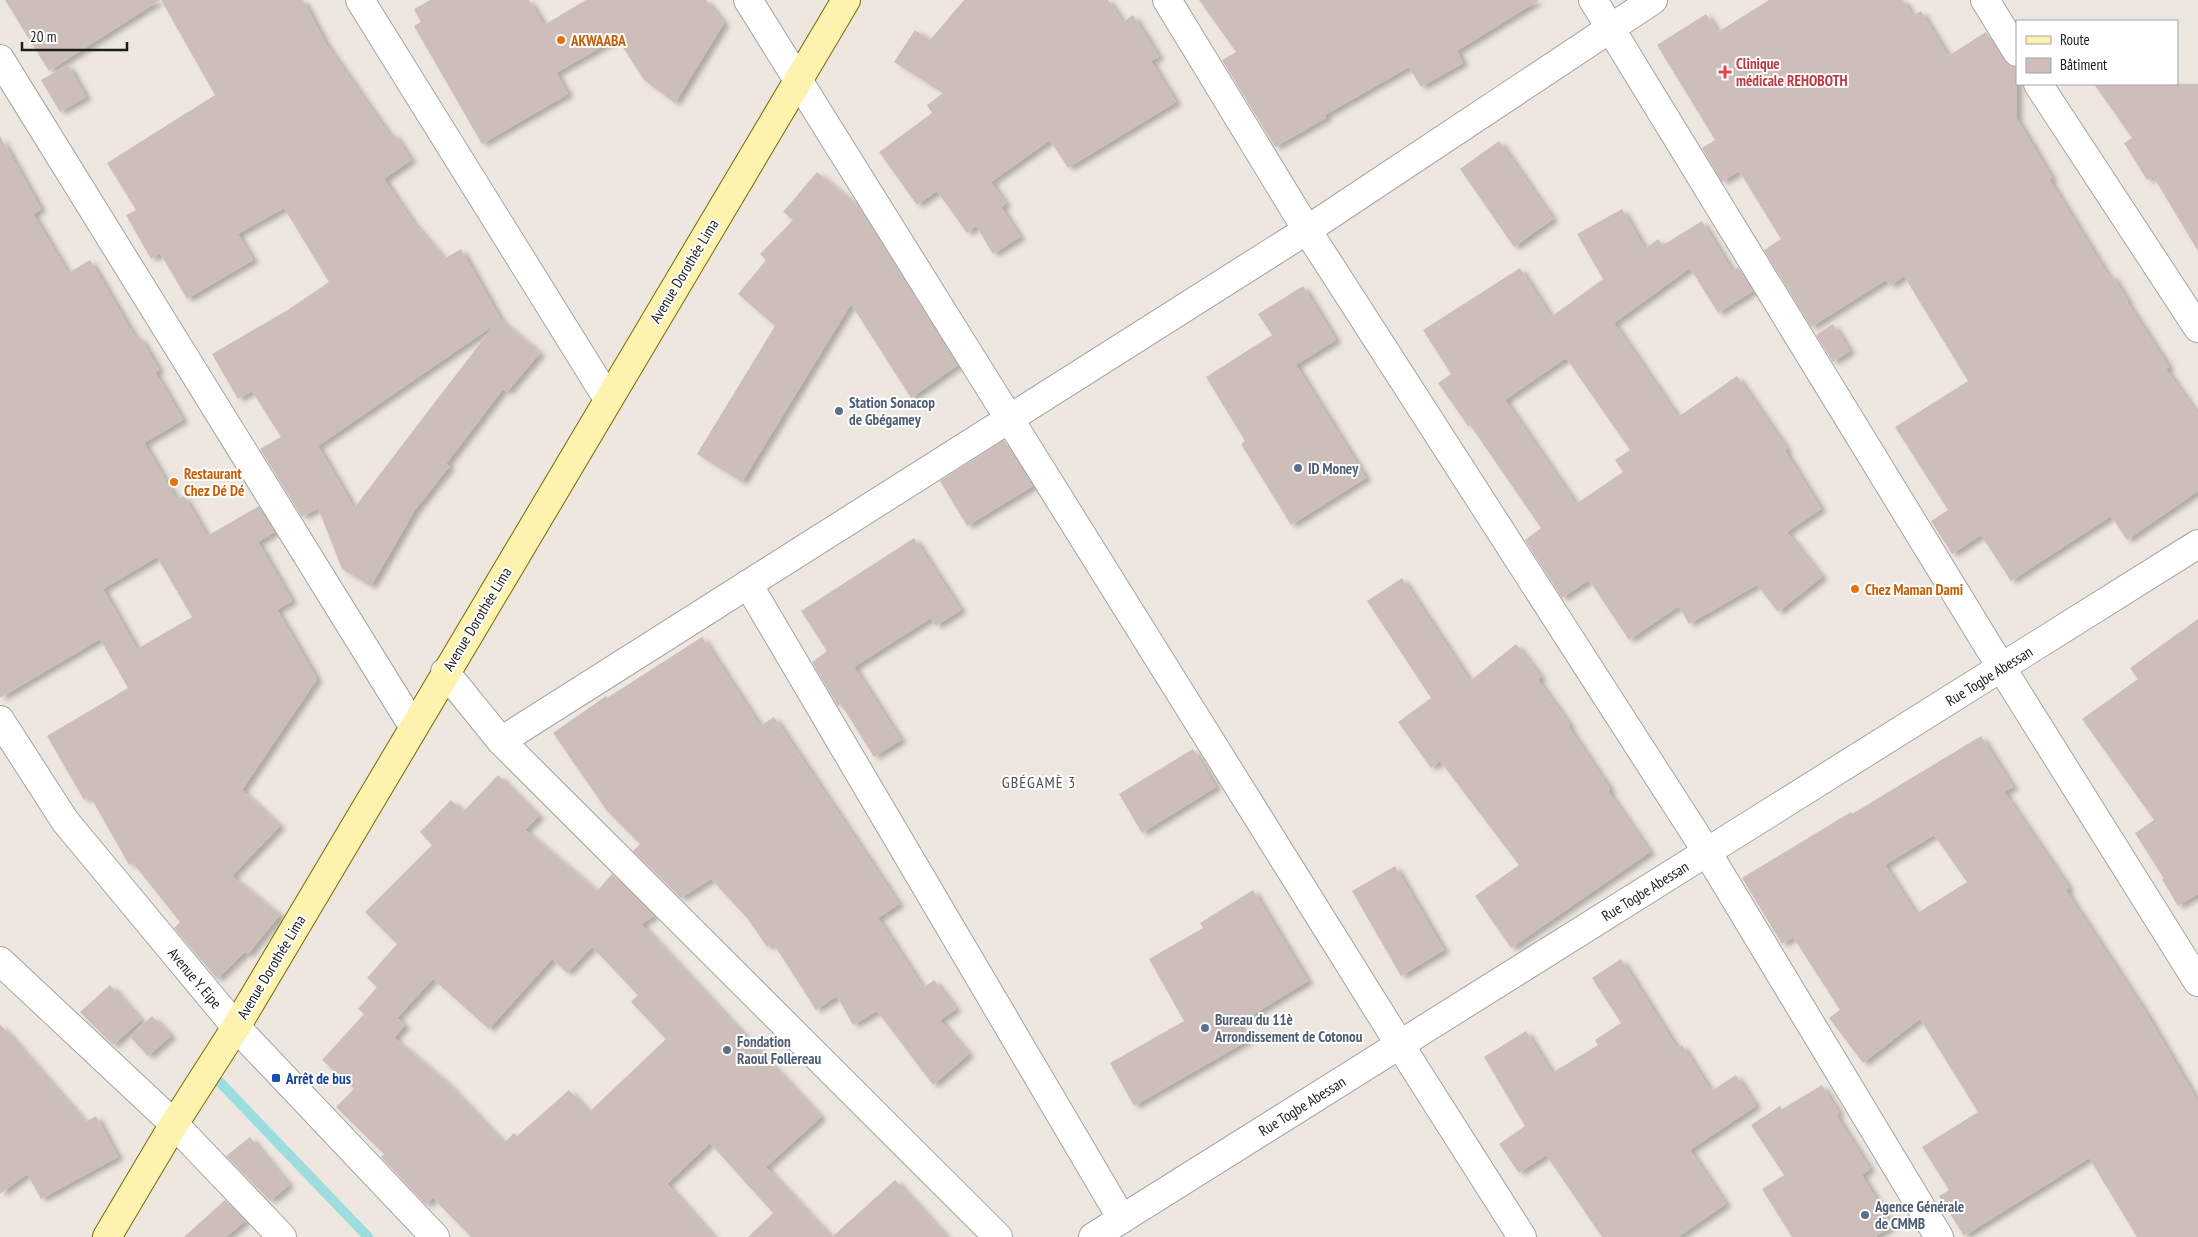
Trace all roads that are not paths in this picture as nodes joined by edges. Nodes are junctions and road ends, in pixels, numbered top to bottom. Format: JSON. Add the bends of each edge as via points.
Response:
{"nodes":[{"id":1,"x":360,"y":0,"type":"edge"},
{"id":2,"x":748,"y":0,"type":"edge"},
{"id":3,"x":846,"y":0,"type":"edge"},
{"id":4,"x":1167,"y":0,"type":"edge"},
{"id":5,"x":1593,"y":0,"type":"edge"},
{"id":6,"x":1653,"y":0,"type":"edge"},
{"id":7,"x":1985,"y":0,"type":"edge"},
{"id":8,"x":1611,"y":28,"type":"junction"},
{"id":9,"x":2016,"y":50,"type":"edge"},
{"id":10,"x":0,"y":58,"type":"edge"},
{"id":11,"x":798,"y":80,"type":"junction"},
{"id":12,"x":2039,"y":85,"type":"edge"},
{"id":13,"x":1307,"y":230,"type":"junction"},
{"id":14,"x":2198,"y":328,"type":"edge"},
{"id":15,"x":608,"y":399,"type":"junction"},
{"id":16,"x":1009,"y":418,"type":"junction"},
{"id":17,"x":2198,"y":544,"type":"edge"},
{"id":18,"x":748,"y":584,"type":"junction"},
{"id":19,"x":2001,"y":668,"type":"junction"},
{"id":20,"x":445,"y":672,"type":"junction"},
{"id":21,"x":0,"y":720,"type":"edge"},
{"id":22,"x":413,"y":726,"type":"junction"},
{"id":23,"x":502,"y":741,"type":"junction"},
{"id":24,"x":1707,"y":852,"type":"junction"},
{"id":25,"x":0,"y":961,"type":"edge"},
{"id":26,"x":2198,"y":982,"type":"edge"},
{"id":27,"x":236,"y":1027,"type":"junction"},
{"id":28,"x":1400,"y":1045,"type":"junction"},
{"id":29,"x":174,"y":1124,"type":"junction"},
{"id":30,"x":1122,"y":1219,"type":"junction"},
{"id":31,"x":107,"y":1237,"type":"edge"},
{"id":32,"x":282,"y":1237,"type":"edge"},
{"id":33,"x":435,"y":1237,"type":"edge"},
{"id":34,"x":998,"y":1237,"type":"edge"},
{"id":35,"x":1093,"y":1237,"type":"edge"},
{"id":36,"x":1522,"y":1237,"type":"edge"},
{"id":37,"x":1939,"y":1237,"type":"edge"}],
"edges":[{"from":1,"to":15,"type":"street"},
{"from":2,"to":11,"type":"street"},
{"from":3,"to":11,"type":"main road","name":"Avenue Dorothée Lima"},
{"from":4,"to":13,"type":"street"},
{"from":5,"to":8,"type":"street"},
{"from":6,"to":8,"type":"street"},
{"from":7,"to":9,"type":"street"},
{"from":8,"to":13,"type":"street"},
{"from":8,"to":19,"type":"street"},
{"from":10,"to":22,"type":"street"},
{"from":11,"to":15,"type":"main road","name":"Avenue Dorothée Lima"},
{"from":11,"to":16,"type":"street"},
{"from":12,"to":14,"type":"street"},
{"from":13,"to":16,"type":"street"},
{"from":13,"to":24,"type":"street"},
{"from":15,"to":20,"type":"main road","name":"Avenue Dorothée Lima"},
{"from":16,"to":18,"type":"street"},
{"from":16,"to":28,"type":"street"},
{"from":17,"to":19,"type":"street","name":"Rue Togbe Abessan"},
{"from":18,"to":23,"type":"street"},
{"from":18,"to":30,"type":"street"},
{"from":19,"to":24,"type":"street","name":"Rue Togbe Abessan"},
{"from":19,"to":26,"type":"street"},
{"from":20,"to":22,"type":"main road","name":"Avenue Dorothée Lima"},
{"from":20,"to":23,"type":"street"},
{"from":21,"to":27,"type":"street","name":"Avenue Y. Eipe","via":[[65,821]]},
{"from":22,"to":27,"type":"main road","name":"Avenue Dorothée Lima"},
{"from":23,"to":34,"type":"street"},
{"from":24,"to":28,"type":"street","name":"Rue Togbe Abessan"},
{"from":24,"to":37,"type":"street"},
{"from":25,"to":29,"type":"street"},
{"from":27,"to":29,"type":"main road","name":"Avenue Dorothée Lima"},
{"from":27,"to":33,"type":"street","name":"Avenue Y. Eipe"},
{"from":28,"to":30,"type":"street","name":"Rue Togbe Abessan"},
{"from":28,"to":36,"type":"street"},
{"from":29,"to":31,"type":"main road","name":"Avenue Dorothée Lima"},
{"from":29,"to":32,"type":"street"},
{"from":30,"to":35,"type":"street","name":"Rue Togbe Abessan"}]}
